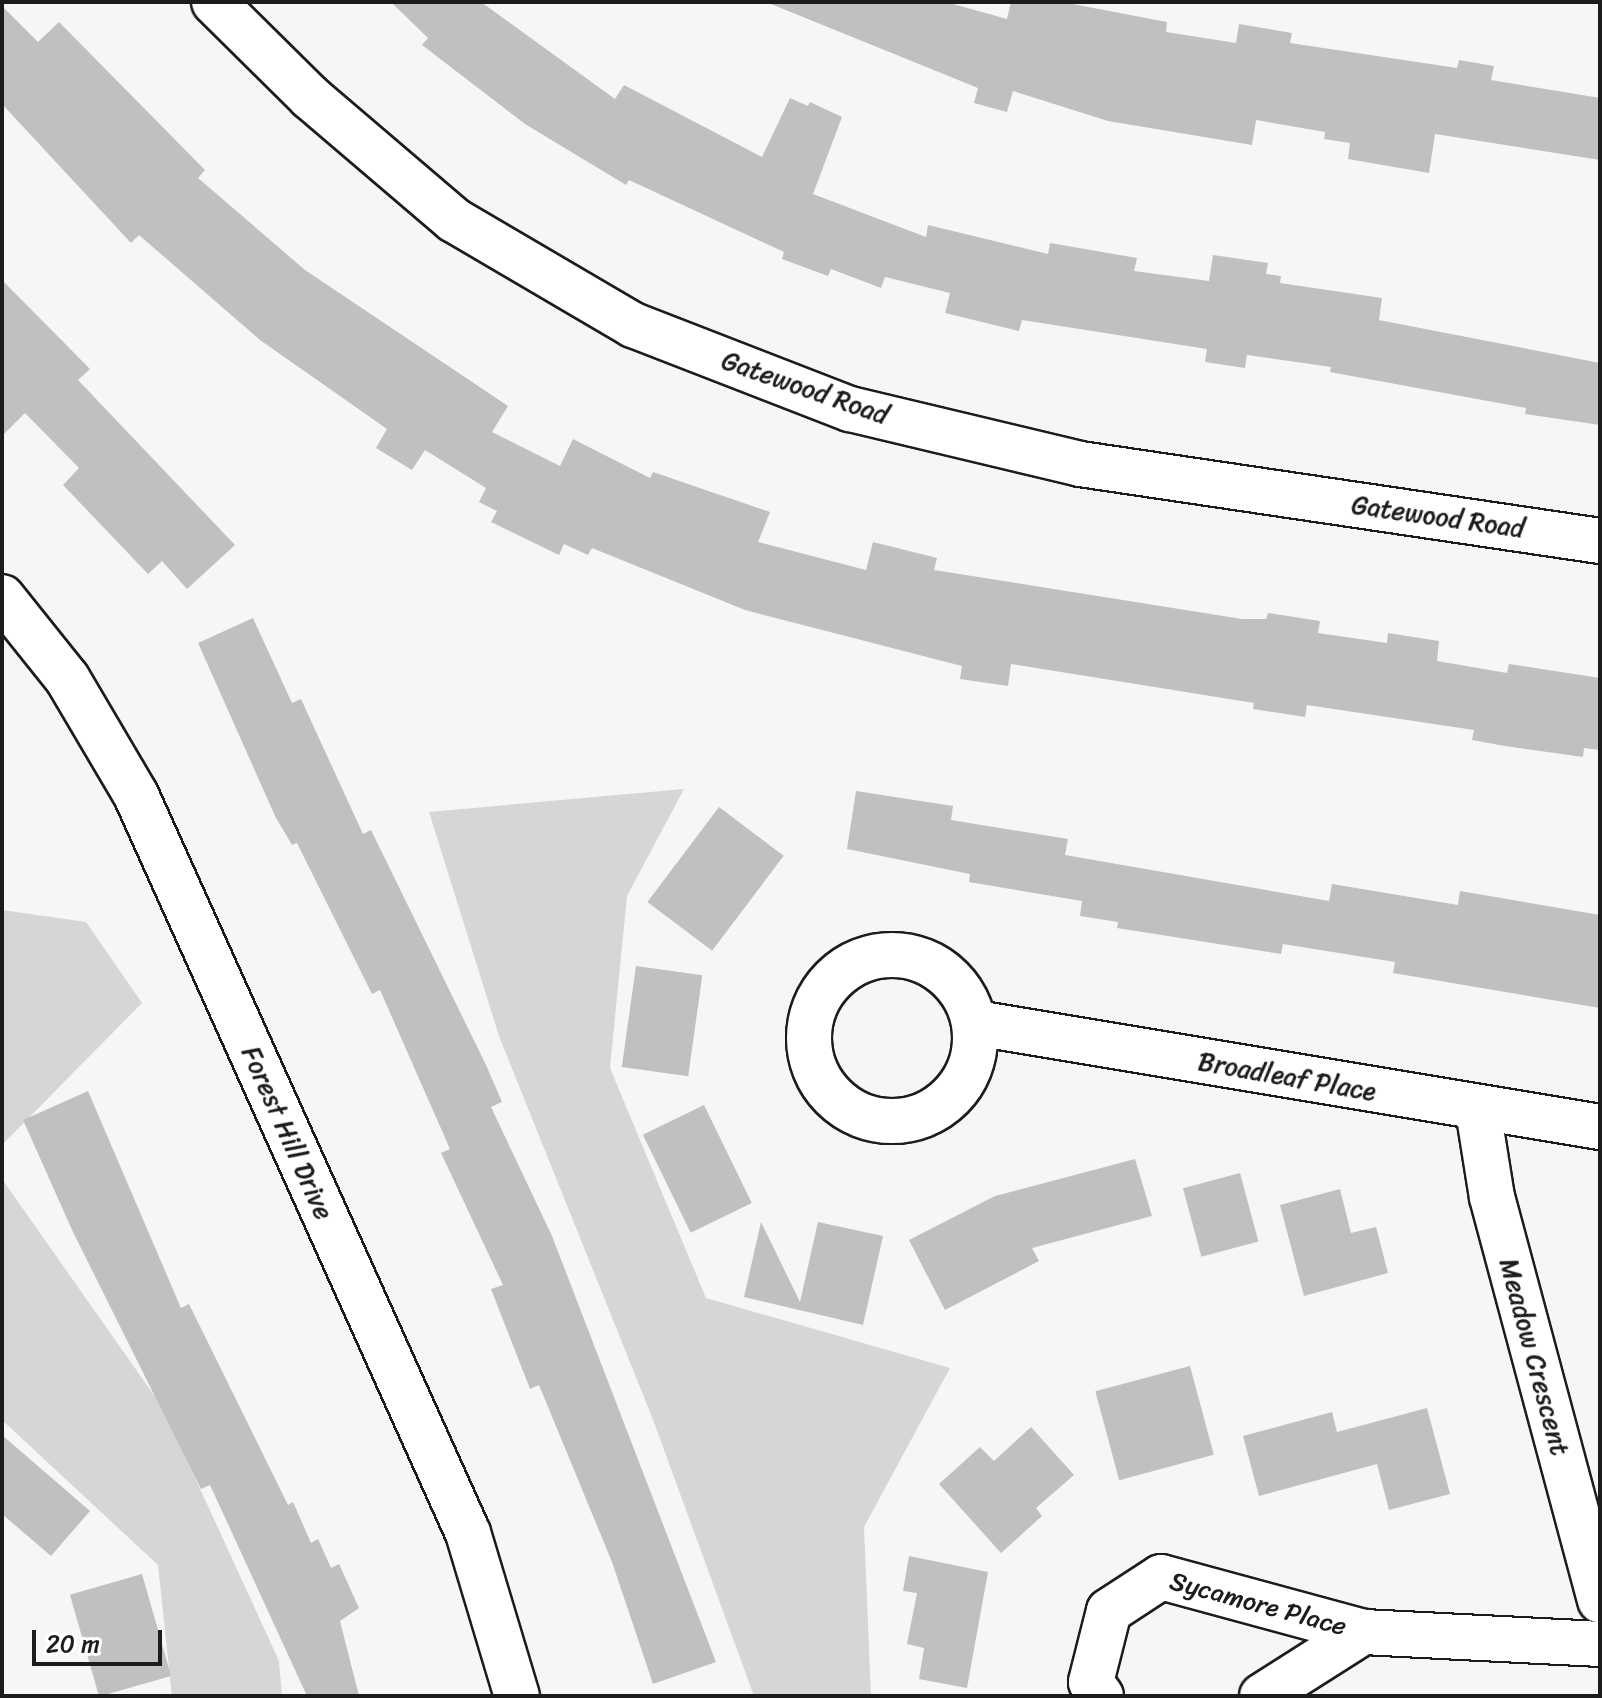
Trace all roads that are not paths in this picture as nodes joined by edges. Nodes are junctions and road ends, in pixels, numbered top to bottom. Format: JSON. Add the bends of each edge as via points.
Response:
{"nodes":[{"id":1,"x":214,"y":2,"type":"edge"},
{"id":2,"x":1600,"y":541,"type":"edge"},
{"id":3,"x":2,"y":597,"type":"edge"},
{"id":4,"x":976,"y":1023,"type":"dead end"},
{"id":5,"x":1478,"y":1110,"type":"junction"},
{"id":6,"x":1600,"y":1127,"type":"edge"},
{"id":7,"x":1600,"y":1601,"type":"edge"},
{"id":8,"x":1363,"y":1632,"type":"junction"},
{"id":9,"x":1600,"y":1644,"type":"edge"},
{"id":10,"x":517,"y":1696,"type":"edge"},
{"id":11,"x":1101,"y":1696,"type":"edge"},
{"id":12,"x":1262,"y":1696,"type":"edge"}],
"edges":[{"from":1,"to":2,"type":"street","name":"Gatewood Road","via":[[310,97],[454,220],[633,325],[792,387],[850,409],[1080,464]]},
{"from":3,"to":10,"type":"street","name":"Forest Hill Drive","via":[[67,678],[136,795],[468,1533]]},
{"from":4,"to":5,"type":"street","name":"Broadleaf Place"},
{"from":5,"to":6,"type":"street","name":"Broadleaf Place"},
{"from":5,"to":7,"type":"street","name":"Meadow Crescent","via":[[1492,1197]]},
{"from":8,"to":9,"type":"street","name":"Sycamore Place"},
{"from":8,"to":11,"type":"street","name":"Sycamore Place","via":[[1161,1577],[1109,1611],[1091,1682]]},
{"from":8,"to":12,"type":"street","name":"Sycamore Place"}]}
